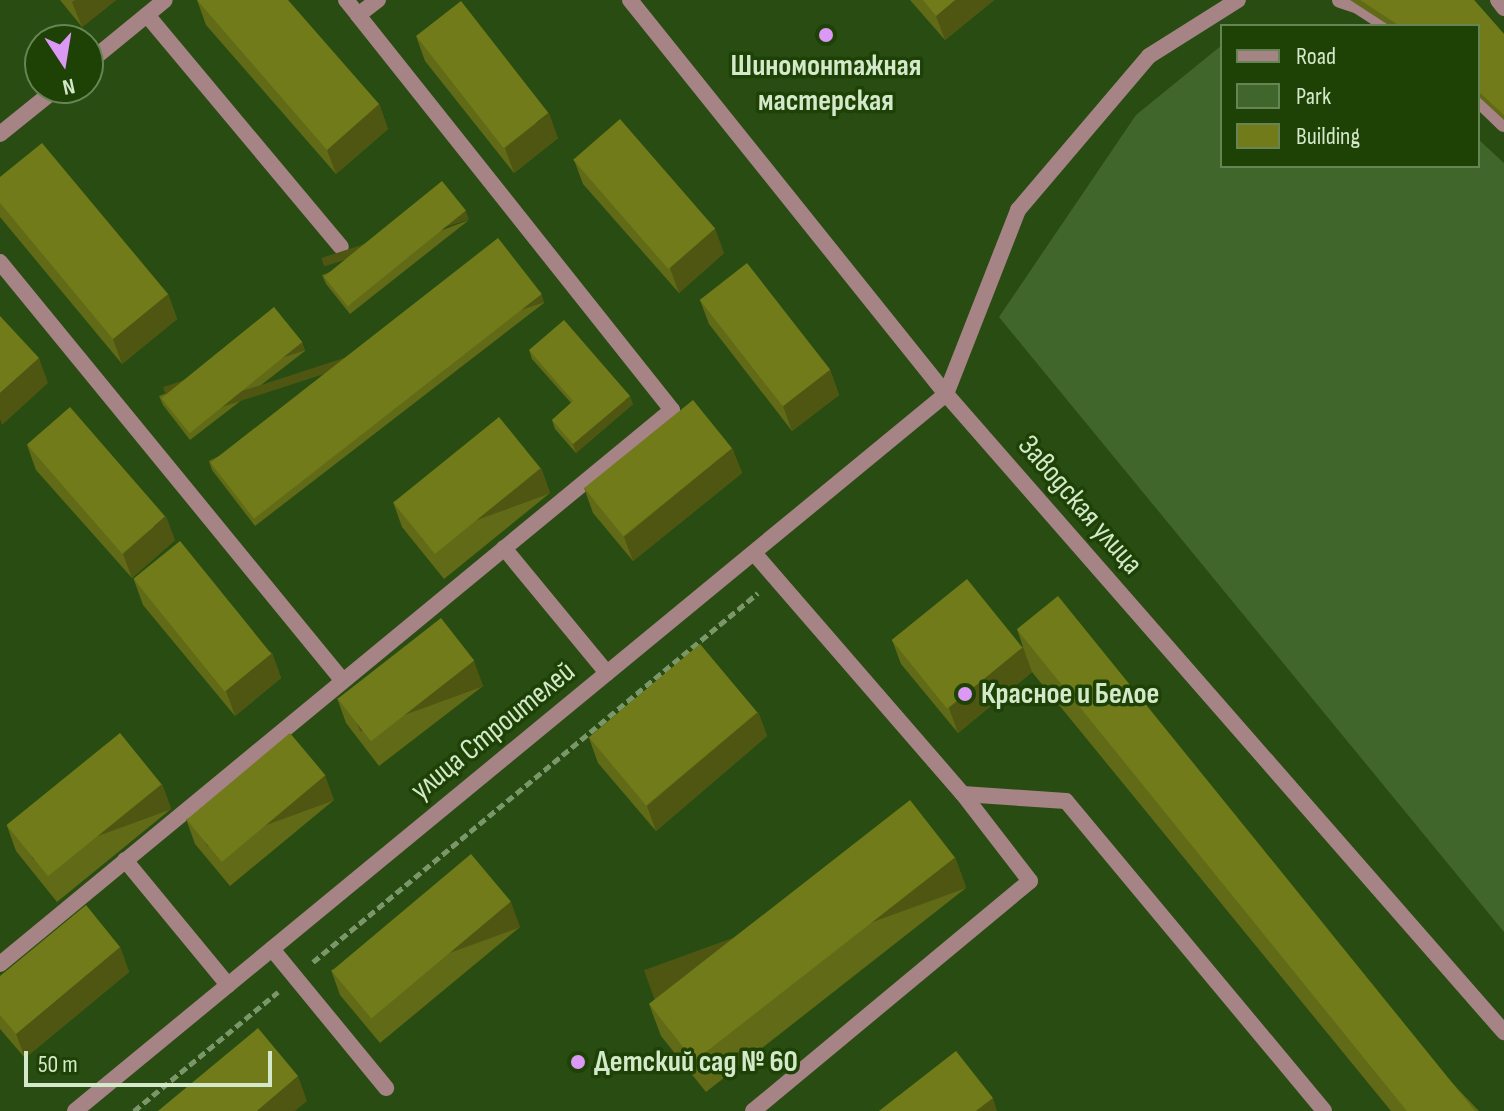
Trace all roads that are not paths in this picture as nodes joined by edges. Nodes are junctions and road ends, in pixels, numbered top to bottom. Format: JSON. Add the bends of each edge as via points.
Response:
{"nodes":[{"id":1,"x":165,"y":0,"type":"edge"},
{"id":2,"x":346,"y":0,"type":"edge"},
{"id":3,"x":378,"y":0,"type":"edge"},
{"id":4,"x":630,"y":0,"type":"edge"},
{"id":5,"x":1238,"y":0,"type":"edge"},
{"id":6,"x":1340,"y":0,"type":"edge"},
{"id":7,"x":1498,"y":0,"type":"edge"},
{"id":8,"x":1504,"y":8,"type":"edge"},
{"id":9,"x":147,"y":15,"type":"junction"},
{"id":10,"x":358,"y":15,"type":"junction"},
{"id":11,"x":1386,"y":24,"type":"edge"},
{"id":12,"x":104,"y":50,"type":"edge"},
{"id":13,"x":1480,"y":101,"type":"edge"},
{"id":14,"x":37,"y":104,"type":"edge"},
{"id":15,"x":1504,"y":124,"type":"edge"},
{"id":16,"x":0,"y":134,"type":"edge"},
{"id":17,"x":341,"y":247,"type":"dead end"},
{"id":18,"x":0,"y":262,"type":"edge"},
{"id":19,"x":946,"y":394,"type":"junction"},
{"id":20,"x":504,"y":548,"type":"junction"},
{"id":21,"x":754,"y":553,"type":"junction"},
{"id":22,"x":607,"y":673,"type":"junction"},
{"id":23,"x":343,"y":681,"type":"junction"},
{"id":24,"x":963,"y":794,"type":"junction"},
{"id":25,"x":125,"y":860,"type":"junction"},
{"id":26,"x":272,"y":949,"type":"junction"},
{"id":27,"x":0,"y":964,"type":"edge"},
{"id":28,"x":228,"y":985,"type":"junction"},
{"id":29,"x":1504,"y":1032,"type":"edge"},
{"id":30,"x":386,"y":1088,"type":"dead end"},
{"id":31,"x":75,"y":1111,"type":"edge"},
{"id":32,"x":753,"y":1111,"type":"edge"},
{"id":33,"x":1324,"y":1111,"type":"edge"}],
"edges":[{"from":1,"to":9,"type":"street"},
{"from":2,"to":10,"type":"street"},
{"from":3,"to":10,"type":"street"},
{"from":4,"to":19,"type":"street","name":"Заводская улица"},
{"from":5,"to":19,"type":"street","via":[[1149,56],[1018,210]]},
{"from":6,"to":11,"type":"street"},
{"from":7,"to":8,"type":"street"},
{"from":9,"to":12,"type":"street"},
{"from":9,"to":17,"type":"street"},
{"from":10,"to":20,"type":"street","via":[[672,410]]},
{"from":13,"to":15,"type":"street"},
{"from":14,"to":16,"type":"street"},
{"from":18,"to":23,"type":"street"},
{"from":19,"to":21,"type":"street","name":"улица Строителей"},
{"from":19,"to":29,"type":"street","name":"Заводская улица"},
{"from":20,"to":22,"type":"street"},
{"from":20,"to":23,"type":"street"},
{"from":21,"to":22,"type":"street","name":"улица Строителей"},
{"from":21,"to":24,"type":"street"},
{"from":22,"to":26,"type":"street","name":"улица Строителей"},
{"from":23,"to":25,"type":"street"},
{"from":24,"to":32,"type":"street","via":[[1030,881]]},
{"from":24,"to":33,"type":"street","via":[[1066,801]]},
{"from":25,"to":27,"type":"street"},
{"from":25,"to":28,"type":"street"},
{"from":26,"to":28,"type":"street","name":"улица Строителей"},
{"from":26,"to":30,"type":"street"},
{"from":28,"to":31,"type":"street","name":"улица Строителей"}]}
